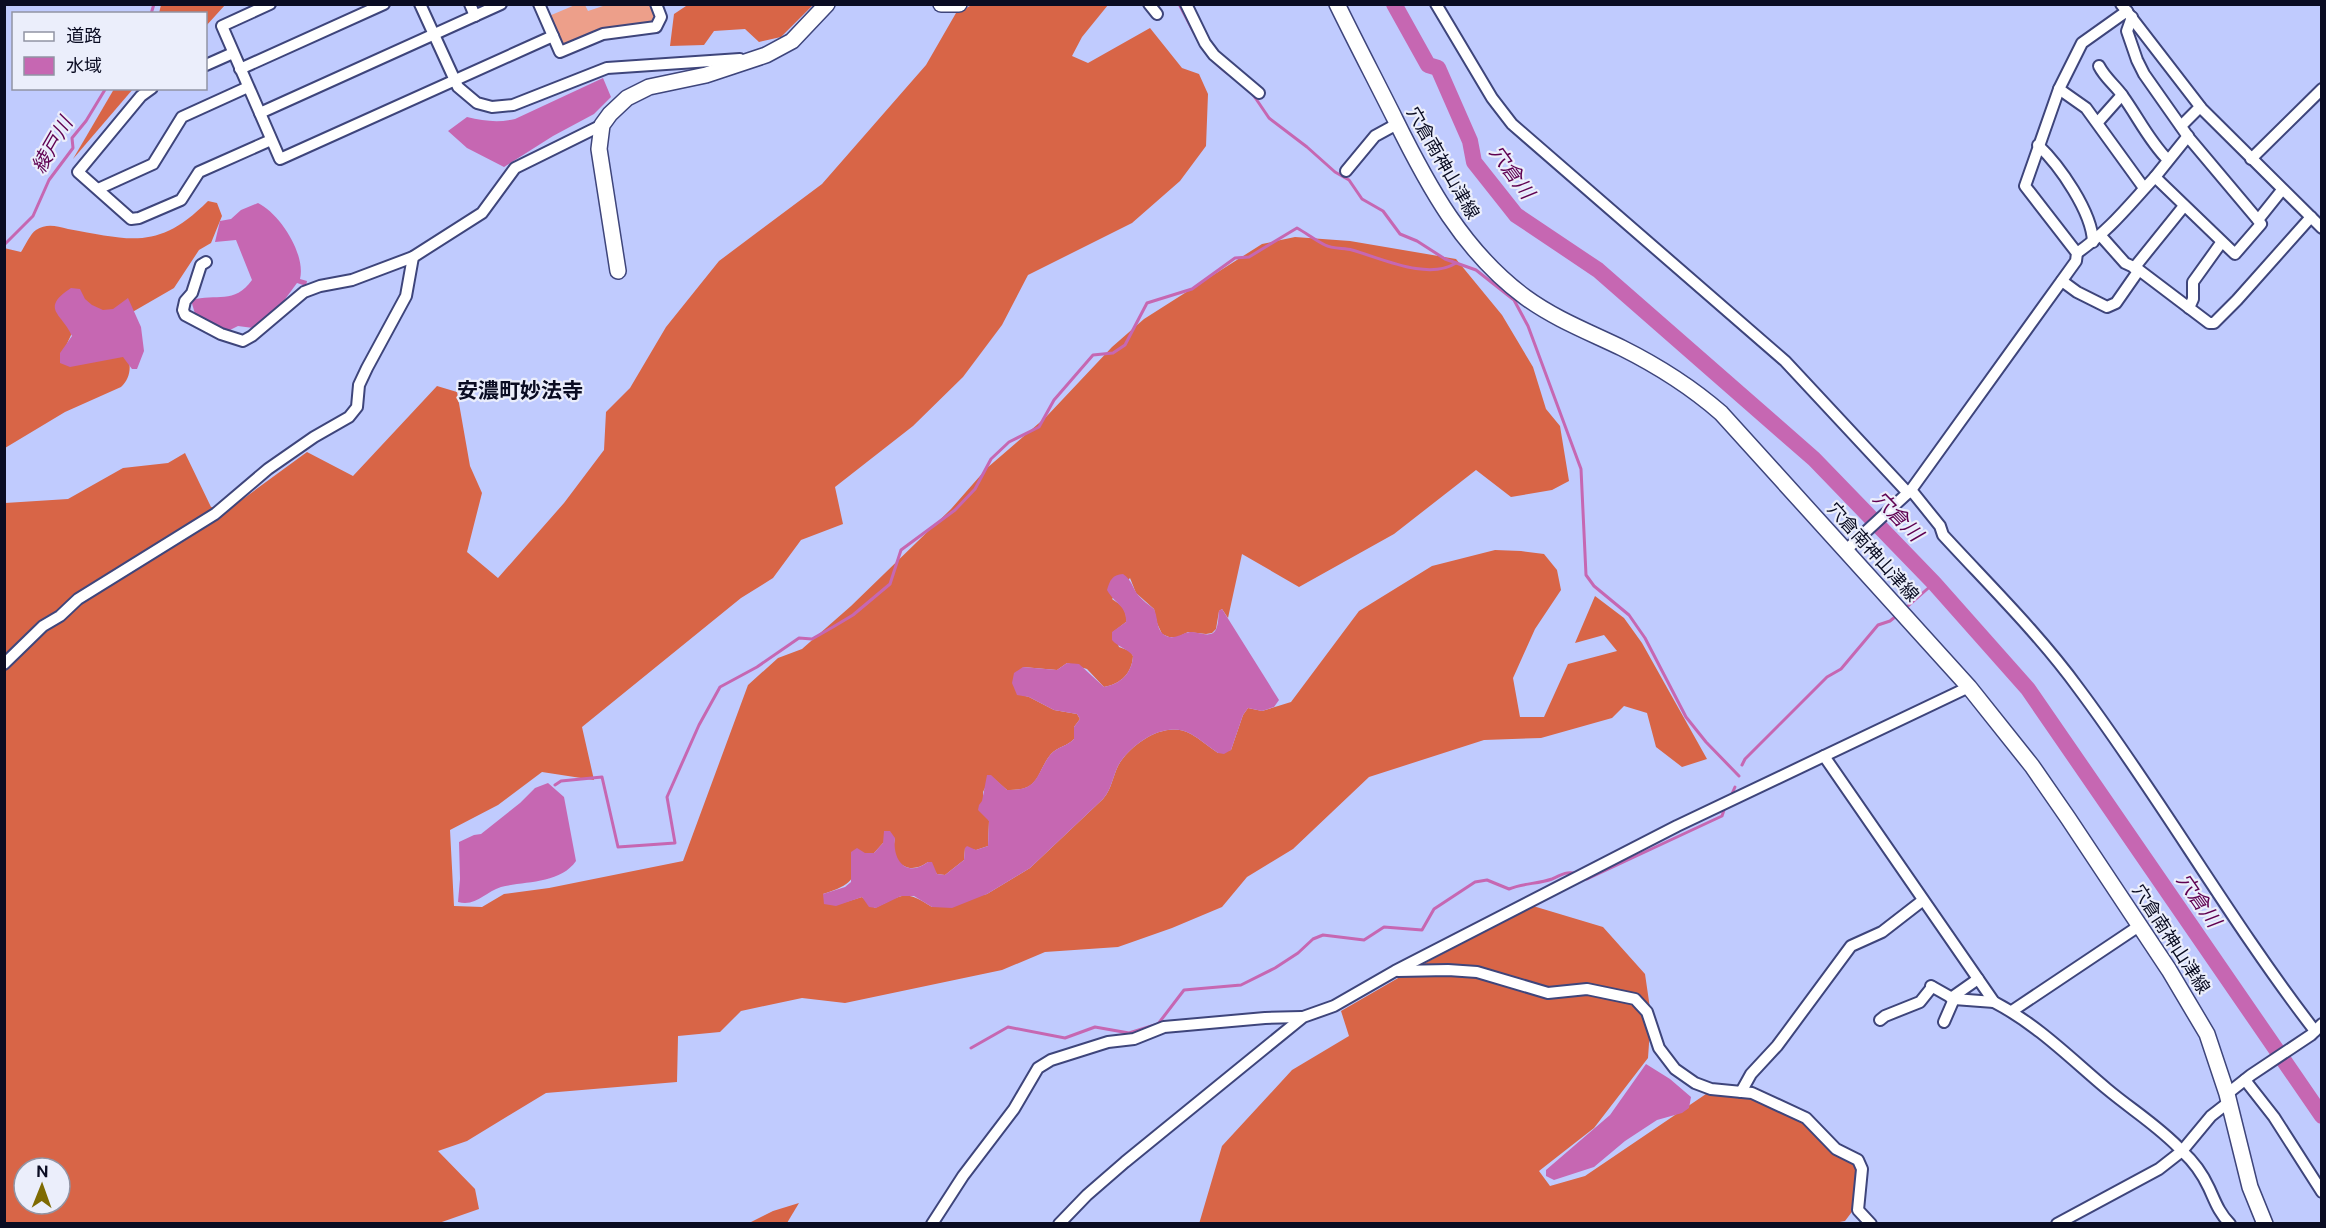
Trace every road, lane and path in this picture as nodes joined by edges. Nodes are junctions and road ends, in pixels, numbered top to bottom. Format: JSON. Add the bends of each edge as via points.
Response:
{"nodes":[{"id":1,"x":270,"y":4,"type":"edge"},
{"id":2,"x":384,"y":4,"type":"edge"},
{"id":3,"x":420,"y":4,"type":"edge"},
{"id":4,"x":470,"y":4,"type":"edge"},
{"id":5,"x":501,"y":4,"type":"edge"},
{"id":6,"x":539,"y":4,"type":"edge"},
{"id":7,"x":656,"y":4,"type":"edge"},
{"id":8,"x":827,"y":4,"type":"edge"},
{"id":9,"x":941,"y":4,"type":"edge"},
{"id":10,"x":959,"y":4,"type":"edge"},
{"id":11,"x":1149,"y":4,"type":"edge"},
{"id":12,"x":1186,"y":4,"type":"edge"},
{"id":13,"x":1337,"y":4,"type":"edge"},
{"id":14,"x":1436,"y":4,"type":"edge"},
{"id":15,"x":2127,"y":11,"type":"edge"},
{"id":16,"x":1157,"y":14,"type":"dead end"},
{"id":17,"x":475,"y":16,"type":"junction"},
{"id":18,"x":434,"y":35,"type":"junction"},
{"id":19,"x":553,"y":36,"type":"junction"},
{"id":20,"x":233,"y":53,"type":"junction"},
{"id":21,"x":752,"y":59,"type":"junction"},
{"id":22,"x":207,"y":65,"type":"edge"},
{"id":23,"x":2099,"y":66,"type":"dead end"},
{"id":24,"x":240,"y":69,"type":"junction"},
{"id":25,"x":454,"y":81,"type":"junction"},
{"id":26,"x":248,"y":87,"type":"junction"},
{"id":27,"x":2059,"y":89,"type":"junction"},
{"id":28,"x":2322,"y":89,"type":"edge"},
{"id":29,"x":149,"y":90,"type":"edge"},
{"id":30,"x":1259,"y":93,"type":"dead end"},
{"id":31,"x":2122,"y":95,"type":"junction"},
{"id":32,"x":2200,"y":107,"type":"junction"},
{"id":33,"x":260,"y":113,"type":"junction"},
{"id":34,"x":2098,"y":122,"type":"junction"},
{"id":35,"x":602,"y":124,"type":"junction"},
{"id":36,"x":1397,"y":124,"type":"junction"},
{"id":37,"x":2181,"y":126,"type":"junction"},
{"id":38,"x":2188,"y":136,"type":"junction"},
{"id":39,"x":271,"y":140,"type":"junction"},
{"id":40,"x":2038,"y":145,"type":"junction"},
{"id":41,"x":2252,"y":159,"type":"junction"},
{"id":42,"x":2168,"y":160,"type":"junction"},
{"id":43,"x":1346,"y":171,"type":"dead end"},
{"id":44,"x":2155,"y":177,"type":"junction"},
{"id":45,"x":2144,"y":188,"type":"junction"},
{"id":46,"x":98,"y":189,"type":"junction"},
{"id":47,"x":2282,"y":190,"type":"junction"},
{"id":48,"x":2184,"y":206,"type":"junction"},
{"id":49,"x":2311,"y":217,"type":"junction"},
{"id":50,"x":2258,"y":220,"type":"junction"},
{"id":51,"x":2322,"y":228,"type":"edge"},
{"id":52,"x":2097,"y":239,"type":"junction"},
{"id":53,"x":2221,"y":243,"type":"junction"},
{"id":54,"x":2077,"y":253,"type":"junction"},
{"id":55,"x":413,"y":257,"type":"junction"},
{"id":56,"x":206,"y":262,"type":"dead end"},
{"id":57,"x":2136,"y":268,"type":"junction"},
{"id":58,"x":618,"y":271,"type":"dead end"},
{"id":59,"x":2062,"y":281,"type":"junction"},
{"id":60,"x":2189,"y":308,"type":"junction"},
{"id":61,"x":1909,"y":492,"type":"junction"},
{"id":62,"x":1849,"y":548,"type":"junction"},
{"id":63,"x":4,"y":664,"type":"edge"},
{"id":64,"x":1969,"y":687,"type":"junction"},
{"id":65,"x":1824,"y":756,"type":"junction"},
{"id":66,"x":1923,"y":901,"type":"junction"},
{"id":67,"x":2139,"y":926,"type":"junction"},
{"id":68,"x":1395,"y":971,"type":"junction"},
{"id":69,"x":1977,"y":979,"type":"junction"},
{"id":70,"x":1953,"y":999,"type":"junction"},
{"id":71,"x":1994,"y":1002,"type":"junction"},
{"id":72,"x":2012,"y":1011,"type":"junction"},
{"id":73,"x":1303,"y":1017,"type":"junction"},
{"id":74,"x":1880,"y":1020,"type":"dead end"},
{"id":75,"x":1944,"y":1022,"type":"dead end"},
{"id":76,"x":2317,"y":1029,"type":"edge"},
{"id":77,"x":2248,"y":1077,"type":"junction"},
{"id":78,"x":1741,"y":1092,"type":"junction"},
{"id":79,"x":2228,"y":1098,"type":"junction"},
{"id":80,"x":2182,"y":1151,"type":"junction"},
{"id":81,"x":2322,"y":1192,"type":"edge"},
{"id":82,"x":932,"y":1224,"type":"edge"},
{"id":83,"x":1059,"y":1224,"type":"edge"},
{"id":84,"x":1871,"y":1224,"type":"edge"},
{"id":85,"x":2057,"y":1224,"type":"edge"},
{"id":86,"x":2230,"y":1224,"type":"edge"},
{"id":87,"x":2265,"y":1224,"type":"edge"}],
"edges":[{"from":1,"to":20,"type":"street","via":[[222,26]]},
{"from":2,"to":24,"type":"street"},
{"from":3,"to":18,"type":"street"},
{"from":4,"to":17,"type":"street"},
{"from":5,"to":17,"type":"street"},
{"from":6,"to":19,"type":"street"},
{"from":7,"to":19,"type":"street","via":[[661,17],[656,27],[603,34],[560,52]]},
{"from":8,"to":21,"type":"main road","via":[[792,41]]},
{"from":9,"to":10,"type":"main road"},
{"from":11,"to":16,"type":"street"},
{"from":12,"to":30,"type":"street","via":[[1214,55]]},
{"from":13,"to":36,"type":"main road","name":"穴倉南神山津線"},
{"from":14,"to":61,"type":"street","via":[[1512,124],[1785,361]]},
{"from":15,"to":27,"type":"street","via":[[2082,43]]},
{"from":15,"to":32,"type":"street"},
{"from":15,"to":37,"type":"street","via":[[2127,31],[2137,60]]},
{"from":17,"to":18,"type":"street"},
{"from":18,"to":25,"type":"street"},
{"from":18,"to":33,"type":"street"},
{"from":19,"to":25,"type":"street"},
{"from":20,"to":22,"type":"street"},
{"from":20,"to":24,"type":"street"},
{"from":21,"to":25,"type":"street","via":[[607,68],[505,107],[492,108],[462,93]]},
{"from":21,"to":35,"type":"main road","via":[[706,75],[649,87],[627,98]]},
{"from":23,"to":31,"type":"street"},
{"from":24,"to":26,"type":"street"},
{"from":25,"to":39,"type":"street","via":[[280,159]]},
{"from":26,"to":33,"type":"street"},
{"from":26,"to":46,"type":"street","via":[[182,117],[153,164]]},
{"from":27,"to":34,"type":"street","via":[[2082,103]]},
{"from":27,"to":40,"type":"street"},
{"from":28,"to":41,"type":"street"},
{"from":29,"to":46,"type":"street","via":[[78,172]]},
{"from":31,"to":34,"type":"street"},
{"from":31,"to":42,"type":"street"},
{"from":32,"to":37,"type":"street"},
{"from":32,"to":41,"type":"street"},
{"from":33,"to":39,"type":"street"},
{"from":34,"to":45,"type":"street"},
{"from":35,"to":55,"type":"street","via":[[515,168],[482,213]]},
{"from":35,"to":58,"type":"main road","via":[[599,148]]},
{"from":36,"to":43,"type":"street","via":[[1376,136]]},
{"from":36,"to":62,"type":"main road","name":"穴倉南神山津線","via":[[1448,217],[1501,278],[1543,309],[1667,372],[1695,391],[1734,426]]},
{"from":37,"to":38,"type":"street"},
{"from":38,"to":42,"type":"street"},
{"from":38,"to":50,"type":"street"},
{"from":39,"to":46,"type":"street","via":[[199,172],[181,200],[139,218],[131,219]]},
{"from":40,"to":52,"type":"street","via":[[2082,205]]},
{"from":40,"to":54,"type":"street","via":[[2025,186]]},
{"from":41,"to":47,"type":"street"},
{"from":42,"to":44,"type":"street"},
{"from":44,"to":45,"type":"street"},
{"from":44,"to":48,"type":"street"},
{"from":45,"to":52,"type":"street"},
{"from":47,"to":49,"type":"street"},
{"from":47,"to":50,"type":"street"},
{"from":48,"to":53,"type":"street"},
{"from":48,"to":57,"type":"street"},
{"from":49,"to":51,"type":"street"},
{"from":49,"to":60,"type":"street","via":[[2214,323]]},
{"from":50,"to":53,"type":"street","via":[[2261,224],[2235,254]]},
{"from":52,"to":54,"type":"street"},
{"from":52,"to":57,"type":"street"},
{"from":53,"to":60,"type":"street","via":[[2193,282]]},
{"from":54,"to":59,"type":"street"},
{"from":55,"to":56,"type":"street","via":[[352,280],[304,292],[243,341],[220,334],[185,315],[185,301]]},
{"from":55,"to":63,"type":"street","via":[[406,296],[367,368],[359,386],[357,407],[349,417],[268,469],[215,514],[78,599]]},
{"from":57,"to":59,"type":"street","via":[[2111,307]]},
{"from":57,"to":60,"type":"street"},
{"from":59,"to":61,"type":"street"},
{"from":61,"to":62,"type":"street"},
{"from":61,"to":76,"type":"street","via":[[2080,690],[2260,958]]},
{"from":62,"to":64,"type":"main road","name":"穴倉南神山津線"},
{"from":64,"to":65,"type":"street"},
{"from":64,"to":67,"type":"main road","name":"穴倉南神山津線","via":[[2032,766]]},
{"from":65,"to":66,"type":"street"},
{"from":65,"to":68,"type":"street","via":[[1667,831]]},
{"from":66,"to":69,"type":"street"},
{"from":66,"to":78,"type":"street","via":[[1882,932],[1851,946]]},
{"from":67,"to":72,"type":"street"},
{"from":67,"to":79,"type":"main road","name":"穴倉南神山津線","via":[[2207,1034]]},
{"from":68,"to":73,"type":"street","via":[[1334,1006]]},
{"from":68,"to":78,"type":"street","via":[[1477,972],[1548,993],[1587,989],[1635,999],[1647,1012],[1659,1048],[1675,1069],[1711,1089]]},
{"from":69,"to":70,"type":"street"},
{"from":69,"to":71,"type":"street"},
{"from":70,"to":71,"type":"street"},
{"from":70,"to":74,"type":"street","via":[[1931,986],[1920,1002]]},
{"from":70,"to":75,"type":"street"},
{"from":71,"to":72,"type":"street"},
{"from":72,"to":80,"type":"street","via":[[2050,1038]]},
{"from":73,"to":82,"type":"street","via":[[1164,1028],[1051,1060],[1038,1068],[1014,1109]]},
{"from":73,"to":83,"type":"street","via":[[1125,1162]]},
{"from":76,"to":77,"type":"street"},
{"from":77,"to":79,"type":"street"},
{"from":77,"to":81,"type":"street"},
{"from":78,"to":84,"type":"street","via":[[1806,1118],[1836,1149],[1857,1160],[1862,1169],[1858,1209]]},
{"from":79,"to":80,"type":"street"},
{"from":79,"to":87,"type":"main road","name":"穴倉南神山津線","via":[[2250,1187]]},
{"from":80,"to":85,"type":"street","via":[[2144,1178]]},
{"from":80,"to":86,"type":"street"}]}
